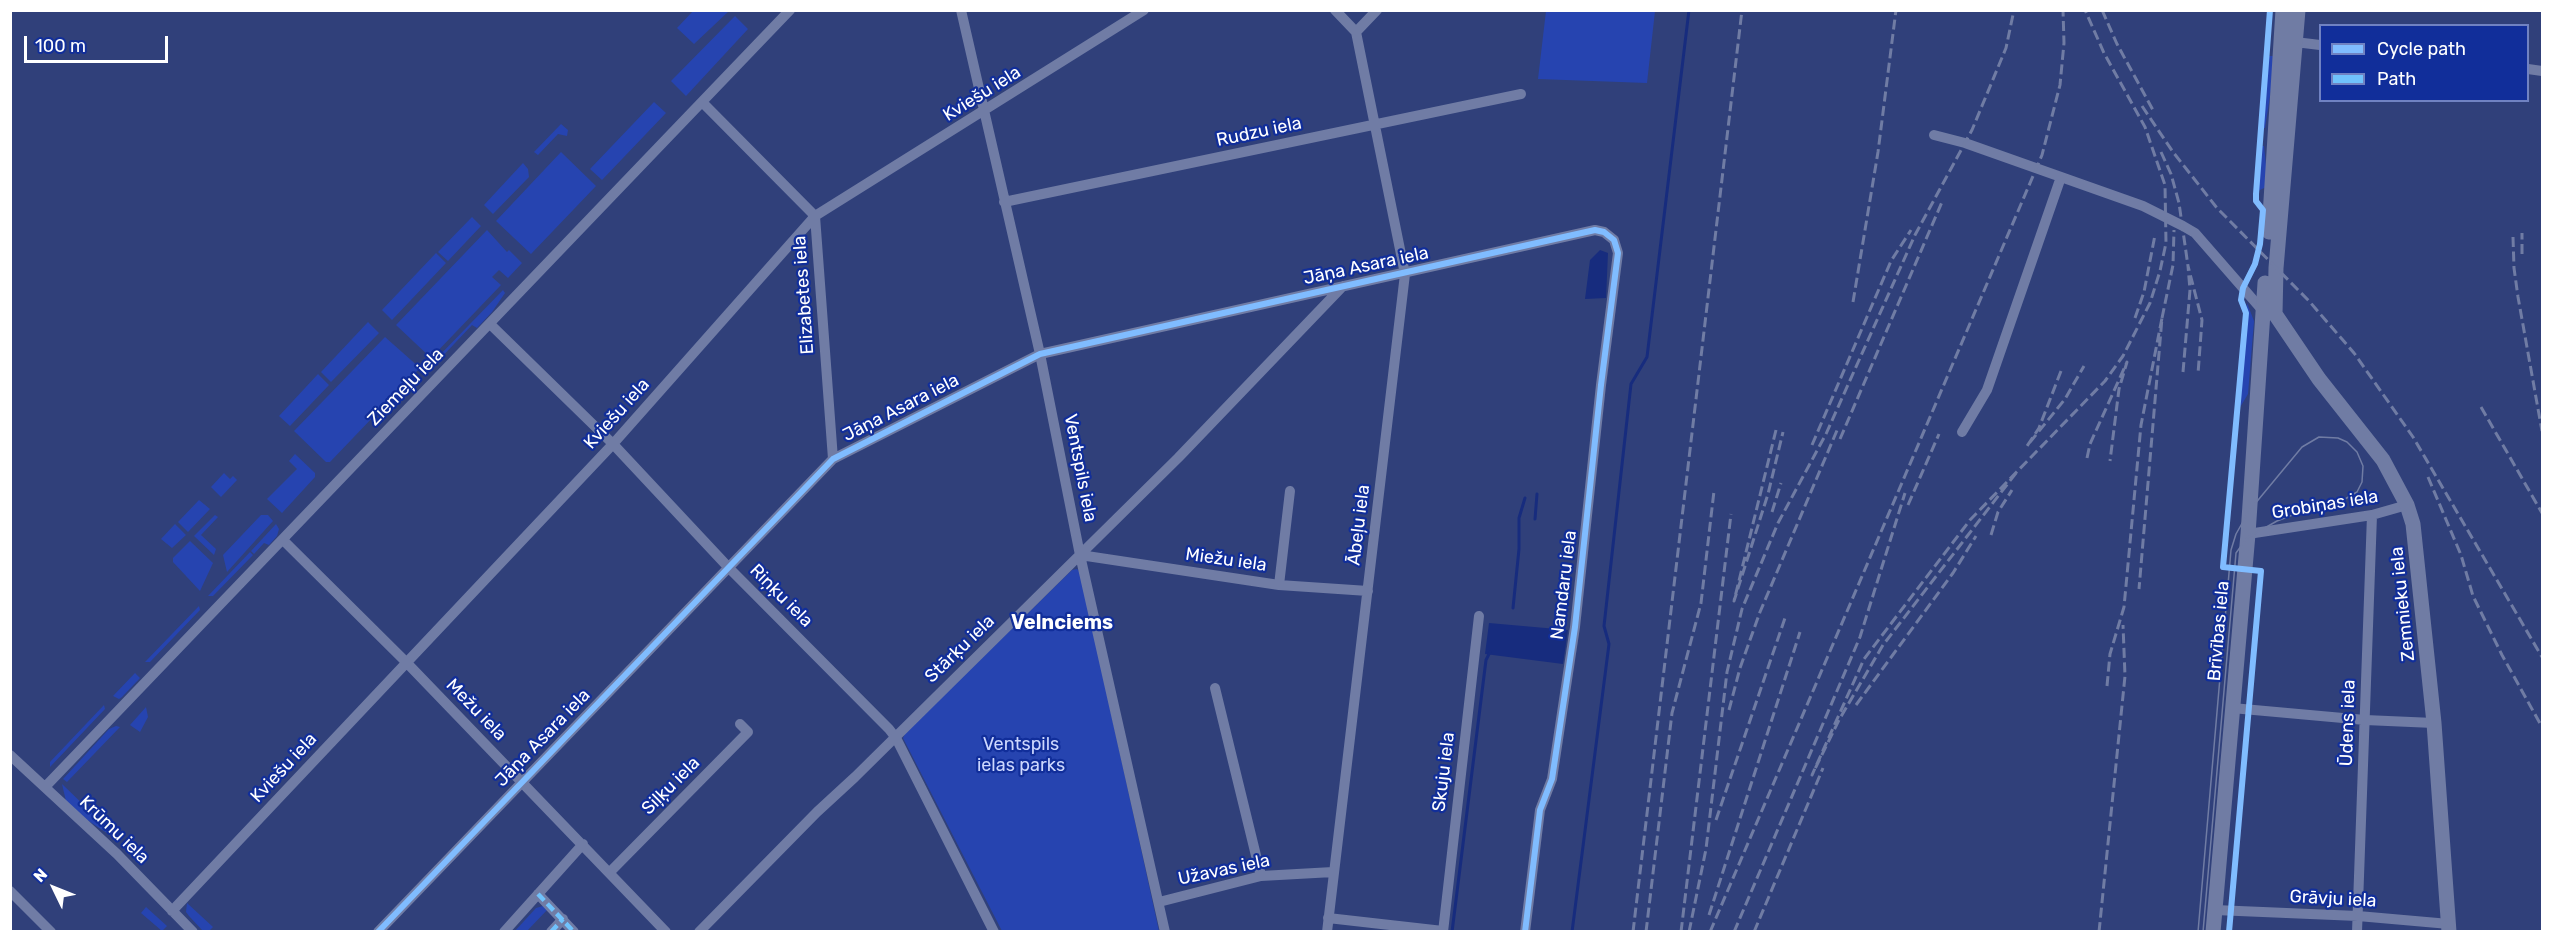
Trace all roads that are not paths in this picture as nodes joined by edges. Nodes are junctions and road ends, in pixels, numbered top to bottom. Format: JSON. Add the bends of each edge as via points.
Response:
{"nodes":[{"id":1,"x":790,"y":10,"type":"edge"},
{"id":2,"x":961,"y":10,"type":"edge"},
{"id":3,"x":1144,"y":10,"type":"edge"},
{"id":4,"x":1335,"y":10,"type":"edge"},
{"id":5,"x":1377,"y":10,"type":"edge"},
{"id":6,"x":2283,"y":10,"type":"edge"},
{"id":7,"x":2298,"y":10,"type":"edge"},
{"id":8,"x":1356,"y":32,"type":"junction"},
{"id":9,"x":2295,"y":42,"type":"junction"},
{"id":10,"x":2319,"y":45,"type":"edge"},
{"id":11,"x":1521,"y":94,"type":"dead end"},
{"id":12,"x":702,"y":102,"type":"junction"},
{"id":13,"x":984,"y":113,"type":"junction"},
{"id":14,"x":1376,"y":123,"type":"junction"},
{"id":15,"x":1934,"y":135,"type":"dead end"},
{"id":16,"x":2061,"y":177,"type":"junction"},
{"id":17,"x":1005,"y":202,"type":"junction"},
{"id":18,"x":815,"y":216,"type":"junction"},
{"id":19,"x":1614,"y":240,"type":"joint"},
{"id":20,"x":1405,"y":274,"type":"junction"},
{"id":21,"x":1343,"y":286,"type":"junction"},
{"id":22,"x":2269,"y":312,"type":"junction"},
{"id":23,"x":490,"y":324,"type":"junction"},
{"id":24,"x":1040,"y":354,"type":"junction"},
{"id":25,"x":1962,"y":432,"type":"dead end"},
{"id":26,"x":612,"y":444,"type":"junction"},
{"id":27,"x":833,"y":459,"type":"junction"},
{"id":28,"x":1290,"y":491,"type":"dead end"},
{"id":29,"x":2407,"y":505,"type":"junction"},
{"id":30,"x":2372,"y":515,"type":"junction"},
{"id":31,"x":2248,"y":534,"type":"junction"},
{"id":32,"x":283,"y":540,"type":"junction"},
{"id":33,"x":1080,"y":555,"type":"junction"},
{"id":34,"x":729,"y":568,"type":"junction"},
{"id":35,"x":1279,"y":585,"type":"junction"},
{"id":36,"x":1368,"y":591,"type":"junction"},
{"id":37,"x":1479,"y":616,"type":"dead end"},
{"id":38,"x":406,"y":662,"type":"junction"},
{"id":39,"x":1215,"y":688,"type":"dead end"},
{"id":40,"x":2232,"y":708,"type":"junction"},
{"id":41,"x":2365,"y":720,"type":"junction"},
{"id":42,"x":2434,"y":723,"type":"junction"},
{"id":43,"x":740,"y":724,"type":"dead end"},
{"id":44,"x":896,"y":738,"type":"junction"},
{"id":45,"x":10,"y":755,"type":"edge"},
{"id":46,"x":522,"y":782,"type":"junction"},
{"id":47,"x":45,"y":787,"type":"junction"},
{"id":48,"x":583,"y":844,"type":"junction"},
{"id":49,"x":610,"y":872,"type":"junction"},
{"id":50,"x":1333,"y":872,"type":"junction"},
{"id":51,"x":1262,"y":876,"type":"junction"},
{"id":52,"x":10,"y":891,"type":"edge"},
{"id":53,"x":538,"y":894,"type":"junction"},
{"id":54,"x":1159,"y":902,"type":"junction"},
{"id":55,"x":2215,"y":910,"type":"junction"},
{"id":56,"x":172,"y":912,"type":"junction"},
{"id":57,"x":2358,"y":916,"type":"junction"},
{"id":58,"x":1328,"y":918,"type":"junction"},
{"id":59,"x":563,"y":919,"type":"junction"},
{"id":60,"x":2449,"y":928,"type":"edge"},
{"id":61,"x":1443,"y":931,"type":"edge"},
{"id":62,"x":51,"y":932,"type":"edge"},
{"id":63,"x":192,"y":932,"type":"edge"},
{"id":64,"x":378,"y":932,"type":"edge"},
{"id":65,"x":504,"y":932,"type":"edge"},
{"id":66,"x":551,"y":932,"type":"edge"},
{"id":67,"x":574,"y":932,"type":"edge"},
{"id":68,"x":666,"y":932,"type":"edge"},
{"id":69,"x":699,"y":932,"type":"edge"},
{"id":70,"x":994,"y":932,"type":"edge"},
{"id":71,"x":1165,"y":932,"type":"edge"},
{"id":72,"x":1327,"y":932,"type":"edge"},
{"id":73,"x":1525,"y":932,"type":"edge"},
{"id":74,"x":2213,"y":932,"type":"edge"},
{"id":75,"x":2357,"y":932,"type":"edge"}],
"edges":[{"from":1,"to":12,"type":"street","name":"Ziemeļu iela"},
{"from":2,"to":13,"type":"street","name":"Ventspils iela"},
{"from":3,"to":13,"type":"street","name":"Kviešu iela"},
{"from":4,"to":8,"type":"street"},
{"from":5,"to":8,"type":"street"},
{"from":6,"to":22,"type":"highway","name":"Brīvības iela"},
{"from":7,"to":9,"type":"highway","name":"Brīvības iela"},
{"from":8,"to":14,"type":"street","name":"Ābeļu iela"},
{"from":9,"to":10,"type":"street"},
{"from":9,"to":22,"type":"highway","name":"Brīvības iela"},
{"from":11,"to":14,"type":"street","name":"Rudzu iela"},
{"from":12,"to":18,"type":"street","name":"Elizabetes iela"},
{"from":12,"to":23,"type":"street","name":"Ziemeļu iela"},
{"from":13,"to":17,"type":"street","name":"Ventspils iela"},
{"from":13,"to":18,"type":"street","name":"Kviešu iela"},
{"from":14,"to":17,"type":"street","name":"Rudzu iela"},
{"from":14,"to":20,"type":"street","name":"Ābeļu iela"},
{"from":15,"to":16,"type":"street"},
{"from":16,"to":22,"type":"street","via":[[2143,206],[2195,233]]},
{"from":16,"to":25,"type":"street","via":[[1987,390]]},
{"from":17,"to":24,"type":"street","name":"Ventspils iela"},
{"from":18,"to":26,"type":"street","name":"Kviešu iela"},
{"from":18,"to":27,"type":"street","name":"Elizabetes iela"},
{"from":19,"to":20,"type":"street","name":"Jāņa Asara iela","via":[[1594,230]]},
{"from":19,"to":73,"type":"street","name":"Namdaru iela","via":[[1618,253],[1575,627],[1552,779],[1540,810]]},
{"from":20,"to":21,"type":"street","name":"Jāņa Asara iela"},
{"from":20,"to":36,"type":"street","name":"Ābeļu iela"},
{"from":21,"to":24,"type":"street","name":"Jāņa Asara iela"},
{"from":21,"to":33,"type":"street","name":"Stārķu iela"},
{"from":22,"to":29,"type":"highway","name":"Zemnieku iela","via":[[2279,338],[2319,379],[2383,460]]},
{"from":22,"to":31,"type":"highway","name":"Brīvības iela"},
{"from":23,"to":26,"type":"street","name":"Riņķu iela"},
{"from":23,"to":32,"type":"street","name":"Ziemeļu iela"},
{"from":24,"to":27,"type":"street","name":"Jāņa Asara iela"},
{"from":24,"to":33,"type":"street","name":"Ventspils iela"},
{"from":26,"to":34,"type":"street","name":"Riņķu iela"},
{"from":26,"to":38,"type":"street","name":"Kviešu iela"},
{"from":27,"to":34,"type":"street","name":"Jāņa Asara iela"},
{"from":28,"to":35,"type":"street"},
{"from":29,"to":30,"type":"street","name":"Grobiņas iela"},
{"from":29,"to":42,"type":"highway","name":"Zemnieku iela","via":[[2416,535]]},
{"from":30,"to":31,"type":"street","name":"Grobiņas iela"},
{"from":30,"to":41,"type":"street","name":"Ūdens iela"},
{"from":31,"to":40,"type":"highway","name":"Brīvības iela"},
{"from":32,"to":38,"type":"street","name":"Mežu iela"},
{"from":32,"to":47,"type":"street","name":"Ziemeļu iela"},
{"from":33,"to":35,"type":"street","name":"Miežu iela"},
{"from":33,"to":44,"type":"street","name":"Stārķu iela"},
{"from":33,"to":54,"type":"street","name":"Ventspils iela"},
{"from":34,"to":44,"type":"street","name":"Riņķu iela"},
{"from":34,"to":46,"type":"street","name":"Jāņa Asara iela"},
{"from":35,"to":36,"type":"street","name":"Miežu iela"},
{"from":36,"to":50,"type":"street","name":"Ābeļu iela"},
{"from":37,"to":61,"type":"street","name":"Skuju iela"},
{"from":38,"to":46,"type":"street","name":"Mežu iela"},
{"from":38,"to":56,"type":"street","name":"Kviešu iela"},
{"from":39,"to":51,"type":"street"},
{"from":40,"to":41,"type":"street"},
{"from":40,"to":55,"type":"highway","name":"Brīvības iela"},
{"from":41,"to":42,"type":"street"},
{"from":41,"to":57,"type":"street","name":"Ūdens iela"},
{"from":42,"to":60,"type":"highway","name":"Zemnieku iela"},
{"from":43,"to":49,"type":"street","name":"Siļķu iela","via":[[748,732]]},
{"from":44,"to":69,"type":"street","name":"Stārķu iela"},
{"from":44,"to":70,"type":"street","name":"Riņķu iela"},
{"from":45,"to":47,"type":"street","name":"Krūmu iela"},
{"from":46,"to":48,"type":"street","name":"Mežu iela"},
{"from":46,"to":64,"type":"street","name":"Jāņa Asara iela"},
{"from":47,"to":56,"type":"street","name":"Krūmu iela"},
{"from":48,"to":49,"type":"street","name":"Mežu iela"},
{"from":48,"to":53,"type":"street"},
{"from":49,"to":68,"type":"street","name":"Mežu iela"},
{"from":50,"to":51,"type":"street","name":"Užavas iela"},
{"from":50,"to":58,"type":"street","name":"Ābeļu iela"},
{"from":51,"to":54,"type":"street","name":"Užavas iela"},
{"from":52,"to":62,"type":"street"},
{"from":53,"to":59,"type":"street"},
{"from":53,"to":65,"type":"street"},
{"from":54,"to":71,"type":"street","name":"Ventspils iela"},
{"from":55,"to":57,"type":"street","name":"Grāvju iela"},
{"from":55,"to":74,"type":"highway","name":"Brīvības iela"},
{"from":56,"to":63,"type":"street","name":"Krūmu iela"},
{"from":57,"to":60,"type":"street","name":"Grāvju iela"},
{"from":57,"to":75,"type":"street","name":"Ūdens iela"},
{"from":58,"to":61,"type":"street"},
{"from":58,"to":72,"type":"street","name":"Ābeļu iela"},
{"from":59,"to":66,"type":"street"},
{"from":59,"to":67,"type":"street"}]}
